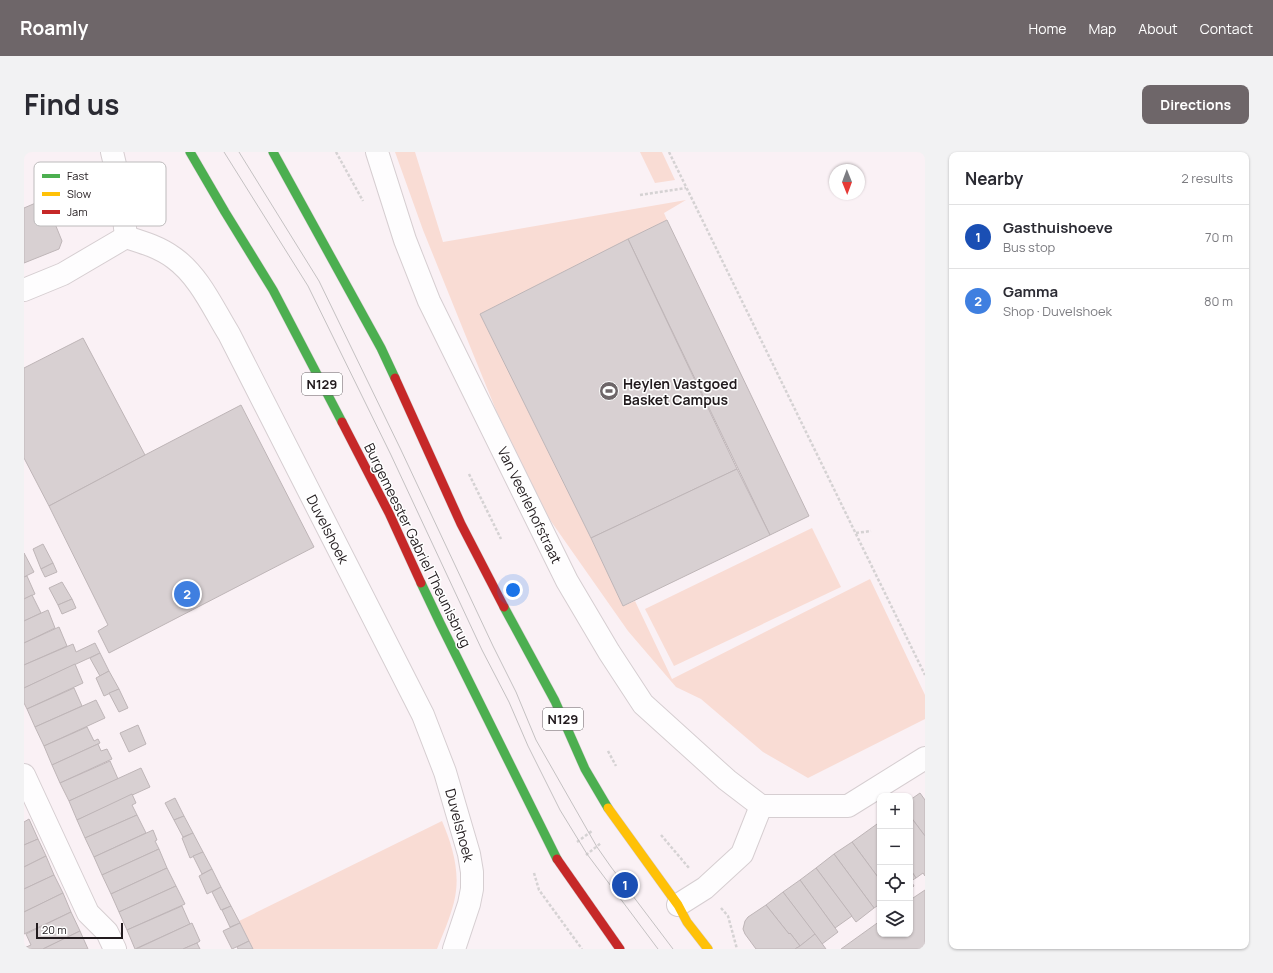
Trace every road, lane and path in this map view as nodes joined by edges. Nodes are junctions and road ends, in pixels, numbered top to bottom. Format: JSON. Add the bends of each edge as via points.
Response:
{"nodes":[{"id":1,"x":112,"y":152,"type":"edge"},
{"id":2,"x":190,"y":152,"type":"edge"},
{"id":3,"x":273,"y":152,"type":"edge"},
{"id":4,"x":336,"y":152,"type":"edge"},
{"id":5,"x":377,"y":152,"type":"edge"},
{"id":6,"x":669,"y":152,"type":"edge"},
{"id":7,"x":340,"y":159,"type":"dead end"},
{"id":8,"x":114,"y":162,"type":"edge"},
{"id":9,"x":686,"y":188,"type":"junction"},
{"id":10,"x":640,"y":195,"type":"dead end"},
{"id":11,"x":125,"y":226,"type":"edge"},
{"id":12,"x":126,"y":237,"type":"junction"},
{"id":13,"x":24,"y":290,"type":"edge"},
{"id":14,"x":871,"y":532,"type":"dead end"},
{"id":15,"x":856,"y":533,"type":"junction"},
{"id":16,"x":925,"y":675,"type":"edge"},
{"id":17,"x":925,"y":758,"type":"edge"},
{"id":18,"x":24,"y":775,"type":"edge"},
{"id":19,"x":761,"y":806,"type":"junction"},
{"id":20,"x":612,"y":815,"type":"junction"},
{"id":21,"x":621,"y":827,"type":"junction"},
{"id":22,"x":659,"y":832,"type":"dead end"},
{"id":23,"x":556,"y":857,"type":"junction"},
{"id":24,"x":564,"y":869,"type":"junction"},
{"id":25,"x":705,"y":888,"type":"junction"},
{"id":26,"x":539,"y":890,"type":"junction"},
{"id":27,"x":678,"y":905,"type":"junction"},
{"id":28,"x":115,"y":949,"type":"edge"},
{"id":29,"x":454,"y":949,"type":"edge"},
{"id":30,"x":582,"y":949,"type":"edge"},
{"id":31,"x":620,"y":949,"type":"edge"},
{"id":32,"x":708,"y":949,"type":"edge"},
{"id":33,"x":738,"y":949,"type":"edge"}],
"edges":[{"from":1,"to":8,"type":"street"},
{"from":2,"to":23,"type":"main road","name":"Burgemeester Gabriel Theunisbrug","number":"N129","via":[[273,290],[371,478]]},
{"from":3,"to":20,"type":"main road","number":"N129","via":[[381,348],[461,524],[555,701],[585,769]]},
{"from":4,"to":7,"type":"path"},
{"from":5,"to":19,"type":"street","name":"Van Veerlehofstraat","via":[[405,240],[429,301],[567,581],[643,704],[727,780]]},
{"from":6,"to":9,"type":"path"},
{"from":9,"to":10,"type":"path"},
{"from":9,"to":15,"type":"path"},
{"from":11,"to":12,"type":"street"},
{"from":12,"to":13,"type":"street","via":[[63,274]]},
{"from":12,"to":29,"type":"street","name":"Duvelshoek","via":[[173,257],[204,292],[229,334],[423,715],[445,772],[472,872],[469,904]]},
{"from":14,"to":15,"type":"path"},
{"from":15,"to":16,"type":"path"},
{"from":17,"to":19,"type":"street","via":[[848,806]]},
{"from":18,"to":28,"type":"street","via":[[88,913],[107,932]]},
{"from":19,"to":25,"type":"street","via":[[742,854]]},
{"from":20,"to":21,"type":"main road","number":"N129"},
{"from":20,"to":23,"type":"path"},
{"from":21,"to":24,"type":"path"},
{"from":21,"to":27,"type":"main road","number":"N129"},
{"from":22,"to":25,"type":"path"},
{"from":23,"to":24,"type":"main road","name":"Burgemeester Gabriel Theunisbrug","number":"N129"},
{"from":23,"to":26,"type":"path","via":[[533,870]]},
{"from":24,"to":26,"type":"path"},
{"from":24,"to":31,"type":"main road","name":"Burgemeester Gabriel Theunisbrug","number":"N129"},
{"from":25,"to":27,"type":"street"},
{"from":25,"to":33,"type":"path","via":[[728,916]]},
{"from":26,"to":30,"type":"path"},
{"from":27,"to":32,"type":"main road","number":"N129","via":[[687,922]]}]}
